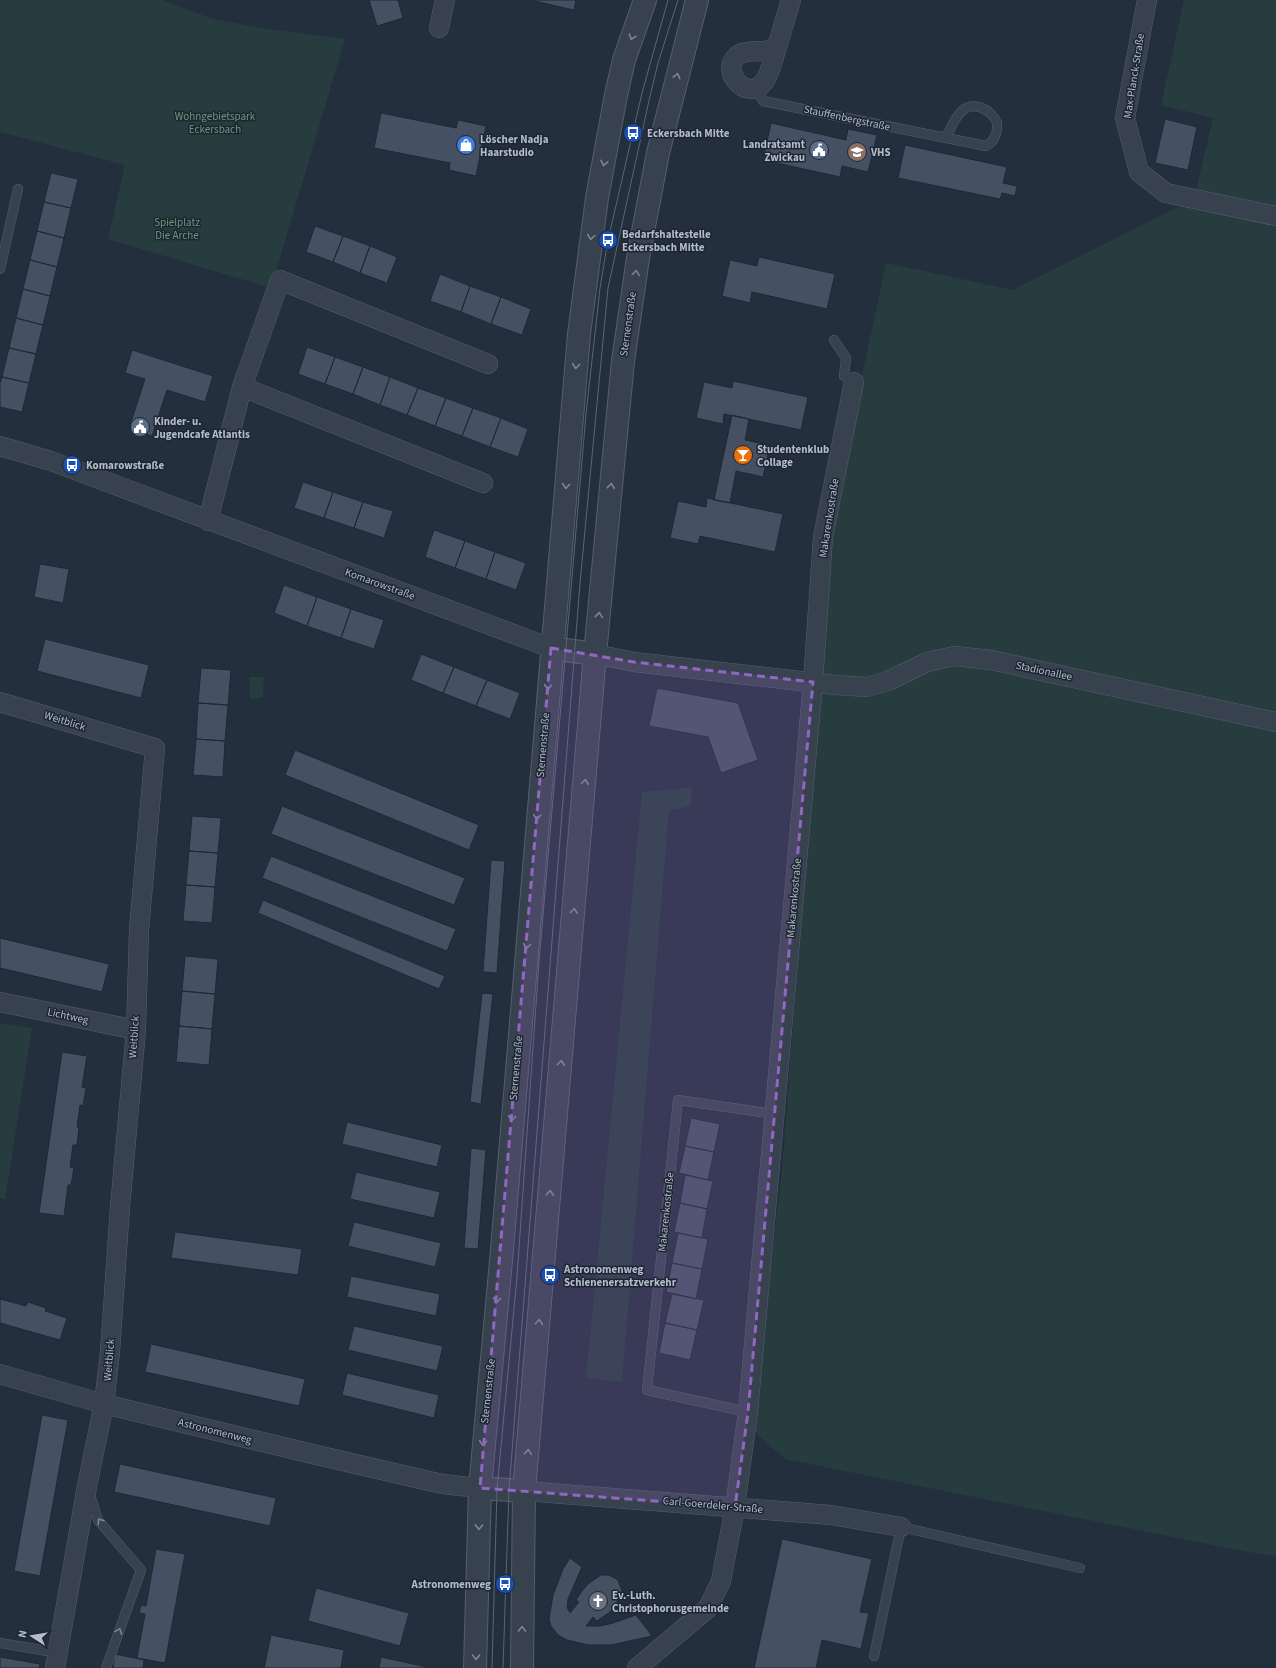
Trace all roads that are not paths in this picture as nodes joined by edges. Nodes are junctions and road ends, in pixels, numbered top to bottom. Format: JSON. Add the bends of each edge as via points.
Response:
{"nodes":[{"id":1,"x":445,"y":0,"type":"edge"},
{"id":2,"x":645,"y":0,"type":"edge"},
{"id":3,"x":697,"y":0,"type":"edge"},
{"id":4,"x":792,"y":0,"type":"edge"},
{"id":5,"x":1147,"y":0,"type":"edge"},
{"id":6,"x":439,"y":28,"type":"dead end"},
{"id":7,"x":776,"y":47,"type":"junction"},
{"id":8,"x":756,"y":88,"type":"junction"},
{"id":9,"x":946,"y":137,"type":"junction"},
{"id":10,"x":18,"y":189,"type":"dead end"},
{"id":11,"x":1276,"y":216,"type":"edge"},
{"id":12,"x":0,"y":269,"type":"edge"},
{"id":13,"x":834,"y":340,"type":"dead end"},
{"id":14,"x":488,"y":364,"type":"dead end"},
{"id":15,"x":854,"y":382,"type":"joint"},
{"id":16,"x":242,"y":387,"type":"junction"},
{"id":17,"x":0,"y":446,"type":"edge"},
{"id":18,"x":483,"y":483,"type":"dead end"},
{"id":19,"x":208,"y":521,"type":"junction"},
{"id":20,"x":551,"y":648,"type":"junction"},
{"id":21,"x":595,"y":654,"type":"junction"},
{"id":22,"x":813,"y":682,"type":"junction"},
{"id":23,"x":0,"y":702,"type":"edge"},
{"id":24,"x":1276,"y":722,"type":"edge"},
{"id":25,"x":0,"y":1002,"type":"edge"},
{"id":26,"x":136,"y":1030,"type":"junction"},
{"id":27,"x":774,"y":1114,"type":"junction"},
{"id":28,"x":0,"y":1374,"type":"edge"},
{"id":29,"x":104,"y":1404,"type":"junction"},
{"id":30,"x":748,"y":1412,"type":"junction"},
{"id":31,"x":87,"y":1486,"type":"junction"},
{"id":32,"x":480,"y":1488,"type":"junction"},
{"id":33,"x":524,"y":1490,"type":"junction"},
{"id":34,"x":735,"y":1507,"type":"junction"},
{"id":35,"x":901,"y":1527,"type":"junction"},
{"id":36,"x":1080,"y":1568,"type":"dead end"},
{"id":37,"x":0,"y":1643,"type":"edge"},
{"id":38,"x":874,"y":1656,"type":"dead end"},
{"id":39,"x":57,"y":1660,"type":"edge"},
{"id":40,"x":106,"y":1668,"type":"edge"},
{"id":41,"x":475,"y":1668,"type":"edge"},
{"id":42,"x":522,"y":1668,"type":"edge"},
{"id":43,"x":637,"y":1668,"type":"edge"}],
"edges":[{"from":1,"to":6,"type":"street"},
{"from":2,"to":20,"type":"street","name":"Sternenstraße","one_way":true,"via":[[624,60],[616,95],[589,252],[578,334]]},
{"from":21,"to":3,"type":"street","name":"Sternenstraße","one_way":true,"via":[[623,361],[638,258],[658,153]]},
{"from":4,"to":7,"type":"street"},
{"from":5,"to":11,"type":"street","name":"Max-Planck-Straße","via":[[1125,118],[1139,172],[1166,193]]},
{"from":7,"to":8,"type":"street","via":[[767,77]]},
{"from":7,"to":8,"type":"street","via":[[764,51],[745,52],[734,59],[731,72],[733,79],[743,87]]},
{"from":8,"to":9,"type":"lane","name":"Stauffenbergstraße","via":[[763,101]]},
{"from":9,"to":9,"type":"lane","name":"Stauffenbergstraße","via":[[986,146],[995,136],[998,123],[991,112],[972,106],[961,112]]},
{"from":10,"to":12,"type":"lane"},
{"from":13,"to":15,"type":"lane","name":"Makarenkostraße","via":[[846,358],[844,376]]},
{"from":14,"to":16,"type":"street","via":[[280,280]]},
{"from":15,"to":22,"type":"street","name":"Makarenkostraße","via":[[824,537]]},
{"from":16,"to":18,"type":"street"},
{"from":16,"to":19,"type":"street"},
{"from":17,"to":19,"type":"street","name":"Komarowstraße","via":[[51,461]]},
{"from":19,"to":20,"type":"street","name":"Komarowstraße"},
{"from":20,"to":21,"type":"street"},
{"from":20,"to":32,"type":"street","name":"Sternenstraße","one_way":true},
{"from":21,"to":22,"type":"street","via":[[634,662]]},
{"from":33,"to":21,"type":"street","name":"Sternenstraße","one_way":true},
{"from":22,"to":24,"type":"street","name":"Stadionallee","via":[[867,686],[888,681],[927,662],[955,656],[992,660]]},
{"from":22,"to":27,"type":"street","name":"Makarenkostraße"},
{"from":23,"to":26,"type":"street","name":"Weitblick","via":[[155,748],[139,930]]},
{"from":25,"to":26,"type":"street","name":"Lichtweg"},
{"from":26,"to":29,"type":"street","name":"Weitblick"},
{"from":27,"to":30,"type":"street","name":"Makarenkostraße"},
{"from":27,"to":30,"type":"lane","name":"Makarenkostraße","via":[[678,1100],[647,1390]]},
{"from":28,"to":29,"type":"street","name":"Astronomenweg"},
{"from":29,"to":31,"type":"street","name":"Weitblick"},
{"from":29,"to":32,"type":"street","name":"Astronomenweg","via":[[442,1484]]},
{"from":30,"to":34,"type":"street","name":"Makarenkostraße"},
{"from":31,"to":39,"type":"street","name":"Weitblick"},
{"from":40,"to":31,"type":"lane","name":"Weitblick","one_way":true,"via":[[141,1570],[98,1520]]},
{"from":32,"to":33,"type":"street"},
{"from":32,"to":41,"type":"street","name":"Sternenstraße","one_way":true},
{"from":33,"to":34,"type":"street","name":"Carl-Goerdeler-Straße"},
{"from":42,"to":33,"type":"street","name":"Sternenstraße","one_way":true},
{"from":34,"to":35,"type":"street","name":"Carl-Goerdeler-Straße","via":[[831,1515]]},
{"from":34,"to":43,"type":"street","name":"Makarenkostraße","via":[[721,1581],[708,1608]]},
{"from":35,"to":36,"type":"lane"},
{"from":35,"to":38,"type":"lane"},
{"from":37,"to":39,"type":"lane"}]}
